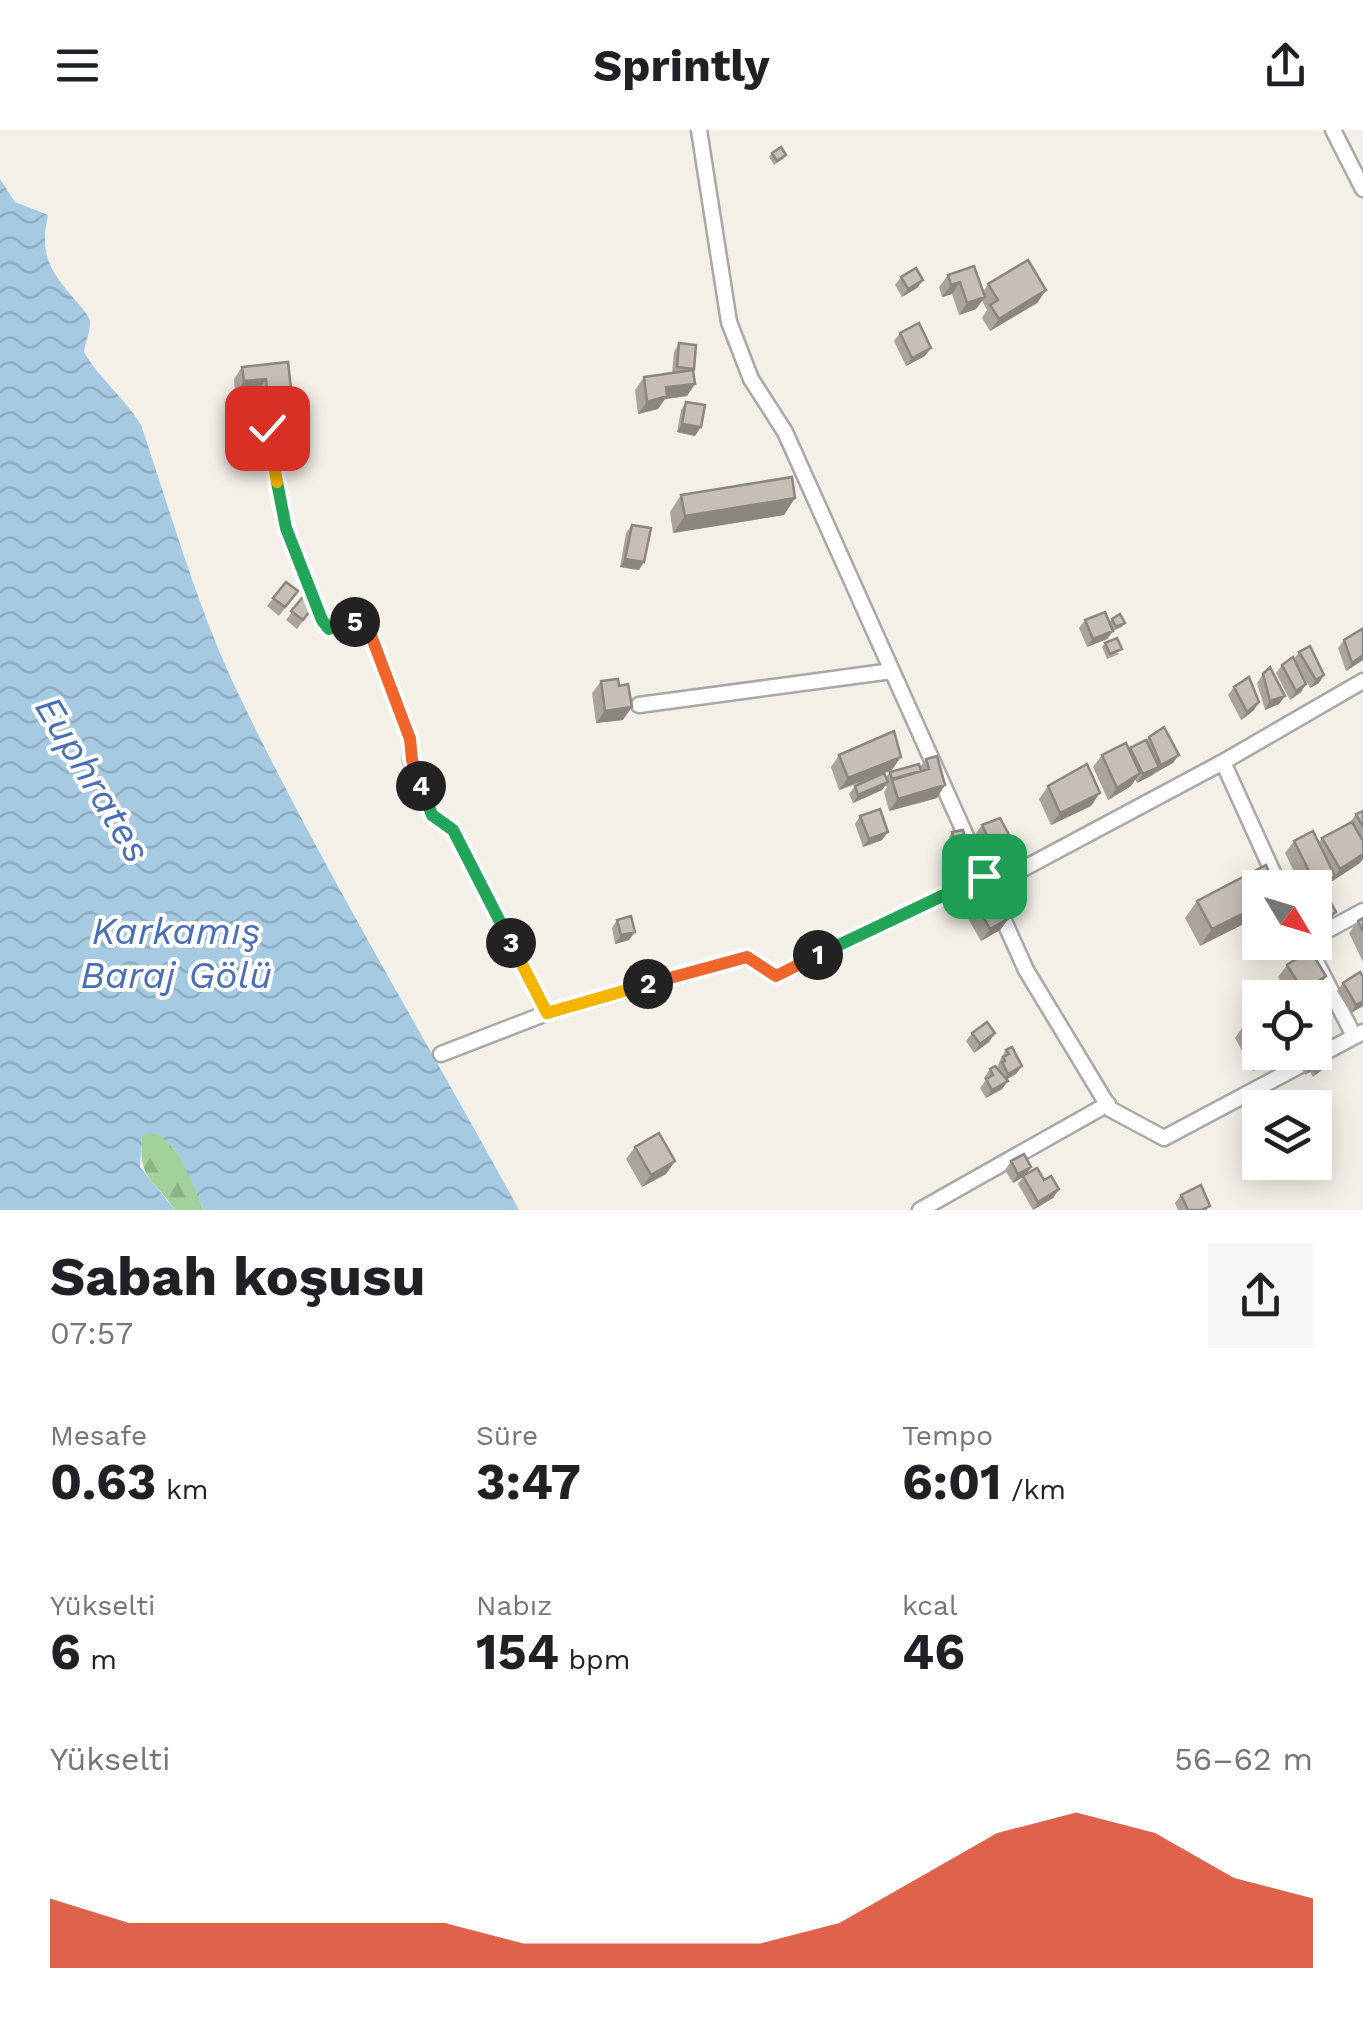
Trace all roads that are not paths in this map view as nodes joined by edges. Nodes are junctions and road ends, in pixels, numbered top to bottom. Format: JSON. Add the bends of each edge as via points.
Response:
{"nodes":[{"id":1,"x":699,"y":130,"type":"edge"},
{"id":2,"x":1333,"y":130,"type":"edge"},
{"id":3,"x":1363,"y":190,"type":"edge"},
{"id":4,"x":267,"y":428,"type":"dead end"},
{"id":5,"x":892,"y":671,"type":"junction"},
{"id":6,"x":1363,"y":681,"type":"edge"},
{"id":7,"x":639,"y":705,"type":"dead end"},
{"id":8,"x":1223,"y":762,"type":"junction"},
{"id":9,"x":1272,"y":870,"type":"edge"},
{"id":10,"x":986,"y":881,"type":"junction"},
{"id":11,"x":1363,"y":911,"type":"edge"},
{"id":12,"x":1332,"y":928,"type":"edge"},
{"id":13,"x":1316,"y":960,"type":"edge"},
{"id":14,"x":547,"y":1013,"type":"junction"},
{"id":15,"x":1359,"y":1034,"type":"edge"},
{"id":16,"x":441,"y":1054,"type":"dead end"},
{"id":17,"x":1108,"y":1104,"type":"junction"},
{"id":18,"x":920,"y":1210,"type":"edge"}],
"edges":[{"from":1,"to":5,"type":"street","via":[[729,322]]},
{"from":2,"to":3,"type":"street"},
{"from":4,"to":14,"type":"street","via":[[286,528],[322,620],[329,629],[362,621],[369,630],[432,815],[453,830]]},
{"from":5,"to":7,"type":"street"},
{"from":5,"to":10,"type":"street"},
{"from":6,"to":8,"type":"street"},
{"from":8,"to":9,"type":"street"},
{"from":8,"to":10,"type":"street"},
{"from":10,"to":14,"type":"street","via":[[776,976],[747,957]]},
{"from":10,"to":17,"type":"street","via":[[1026,970]]},
{"from":11,"to":12,"type":"street"},
{"from":13,"to":15,"type":"street"},
{"from":14,"to":16,"type":"street"},
{"from":15,"to":17,"type":"street","via":[[1164,1138]]},
{"from":17,"to":18,"type":"street"}]}
